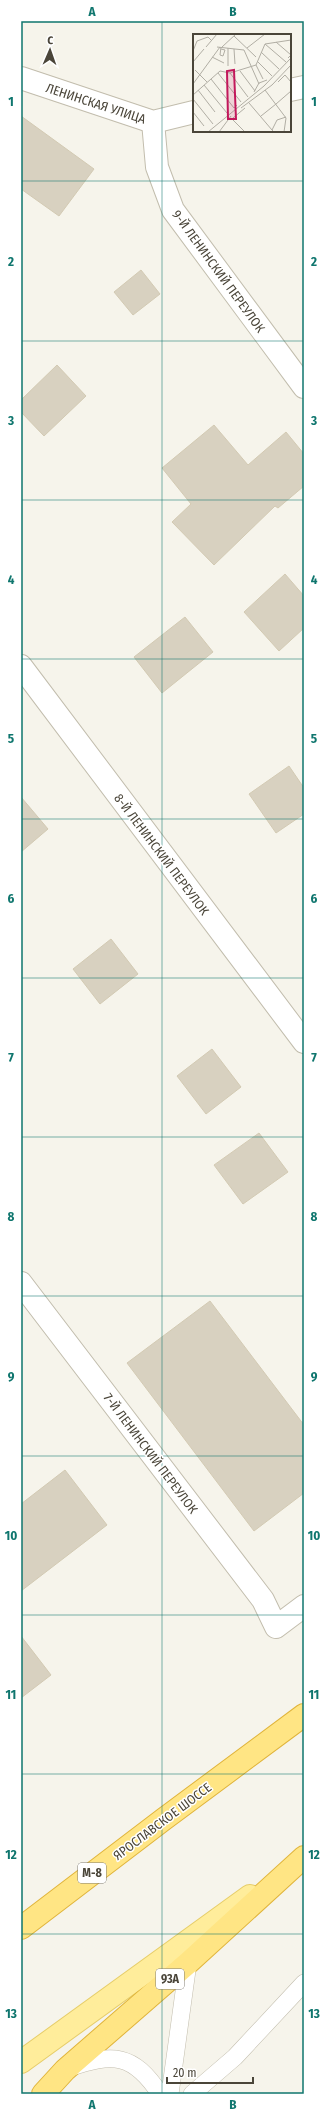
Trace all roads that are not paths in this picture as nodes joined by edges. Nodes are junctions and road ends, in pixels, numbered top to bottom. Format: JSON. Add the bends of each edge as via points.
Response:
{"nodes":[{"id":1,"x":21,"y":78,"type":"edge"},
{"id":2,"x":304,"y":87,"type":"edge"},
{"id":3,"x":291,"y":90,"type":"edge"},
{"id":4,"x":193,"y":112,"type":"edge"},
{"id":5,"x":153,"y":122,"type":"junction"},
{"id":6,"x":304,"y":387,"type":"edge"},
{"id":7,"x":21,"y":666,"type":"edge"},
{"id":8,"x":304,"y":1042,"type":"edge"},
{"id":9,"x":21,"y":1283,"type":"edge"},
{"id":10,"x":304,"y":1606,"type":"edge"},
{"id":11,"x":304,"y":1716,"type":"edge"},
{"id":12,"x":164,"y":1818,"type":"junction"},
{"id":13,"x":300,"y":1860,"type":"edge"},
{"id":14,"x":21,"y":1913,"type":"edge"},
{"id":15,"x":21,"y":1928,"type":"edge"},
{"id":16,"x":188,"y":1963,"type":"junction"},
{"id":17,"x":304,"y":1983,"type":"edge"},
{"id":18,"x":21,"y":2062,"type":"edge"},
{"id":19,"x":65,"y":2070,"type":"junction"},
{"id":20,"x":43,"y":2094,"type":"edge"},
{"id":21,"x":160,"y":2094,"type":"edge"},
{"id":22,"x":170,"y":2094,"type":"edge"},
{"id":23,"x":192,"y":2094,"type":"edge"}],
"edges":[{"from":1,"to":5,"type":"street","name":"ЛЕНИНСКАЯ УЛИЦА"},
{"from":2,"to":3,"type":"street"},
{"from":4,"to":5,"type":"street","name":"ЛЕНИНСКАЯ УЛИЦА"},
{"from":5,"to":6,"type":"street","name":"9-Й ЛЕНИНСКИЙ ПЕРЕУЛОК","via":[[157,168],[173,210]]},
{"from":7,"to":8,"type":"street","name":"8-Й ЛЕНИНСКИЙ ПЕРЕУЛОК"},
{"from":9,"to":10,"type":"street","name":"7-Й ЛЕНИНСКИЙ ПЕРЕУЛОК","via":[[263,1600],[276,1627]]},
{"from":11,"to":12,"type":"highway","name":"ЯРОСЛАВСКОЕ ШОССЕ","number":"М-8"},
{"from":12,"to":14,"type":"highway"},
{"from":12,"to":15,"type":"highway","name":"ЯРОСЛАВСКОЕ ШОССЕ","number":"М-8"},
{"from":13,"to":16,"type":"highway","number":"93A"},
{"from":13,"to":18,"type":"main road"},
{"from":16,"to":19,"type":"highway","number":"93A"},
{"from":16,"to":22,"type":"lane"},
{"from":17,"to":23,"type":"lane","via":[[235,2057]]},
{"from":19,"to":20,"type":"highway","number":"93A"},
{"from":19,"to":21,"type":"lane","via":[[84,2063],[115,2058],[132,2063],[143,2072]]}]}
